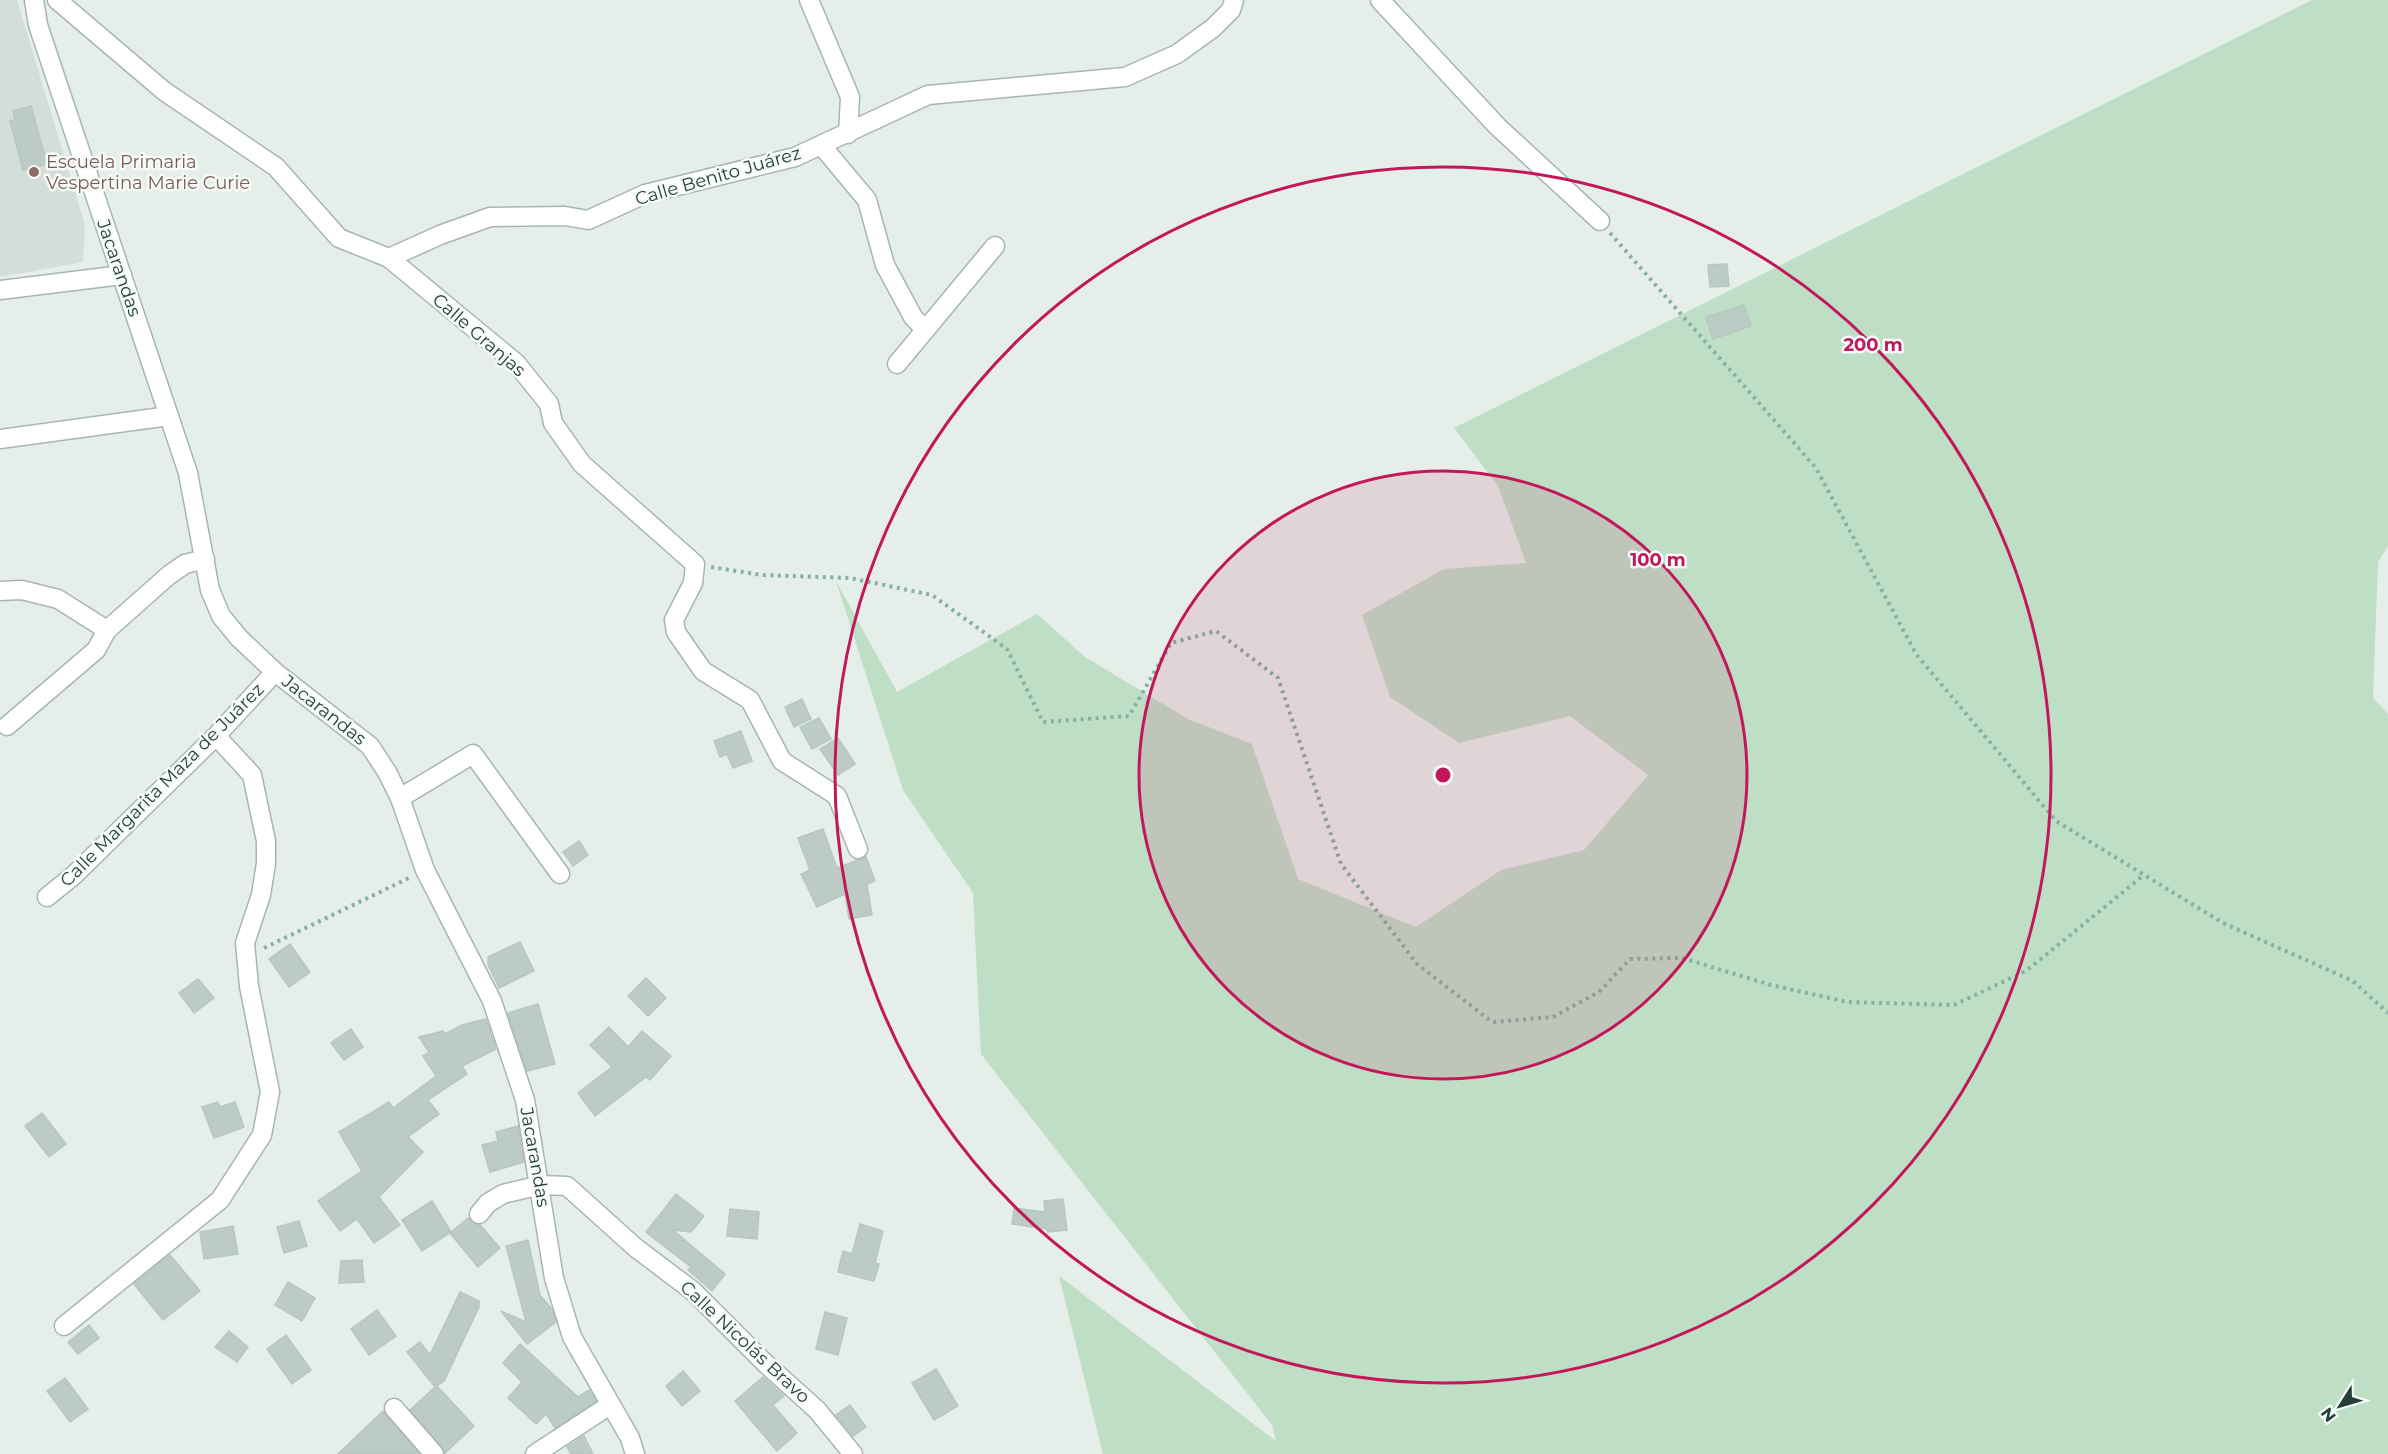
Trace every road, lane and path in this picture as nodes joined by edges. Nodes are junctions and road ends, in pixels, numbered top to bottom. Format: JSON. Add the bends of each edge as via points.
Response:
{"nodes":[{"id":1,"x":34,"y":0,"type":"edge"},
{"id":2,"x":57,"y":0,"type":"edge"},
{"id":3,"x":809,"y":0,"type":"edge"},
{"id":4,"x":1234,"y":0,"type":"edge"},
{"id":5,"x":1380,"y":0,"type":"edge"},
{"id":6,"x":848,"y":134,"type":"junction"},
{"id":7,"x":822,"y":146,"type":"junction"},
{"id":8,"x":1600,"y":221,"type":"joint"},
{"id":9,"x":995,"y":246,"type":"dead end"},
{"id":10,"x":389,"y":258,"type":"junction"},
{"id":11,"x":122,"y":276,"type":"junction"},
{"id":12,"x":0,"y":290,"type":"edge"},
{"id":13,"x":925,"y":330,"type":"junction"},
{"id":14,"x":897,"y":364,"type":"dead end"},
{"id":15,"x":169,"y":416,"type":"junction"},
{"id":16,"x":0,"y":439,"type":"edge"},
{"id":17,"x":205,"y":559,"type":"junction"},
{"id":18,"x":695,"y":564,"type":"junction"},
{"id":19,"x":0,"y":591,"type":"edge"},
{"id":20,"x":107,"y":630,"type":"junction"},
{"id":21,"x":275,"y":672,"type":"junction"},
{"id":22,"x":7,"y":726,"type":"dead end"},
{"id":23,"x":216,"y":736,"type":"junction"},
{"id":24,"x":400,"y":798,"type":"junction"},
{"id":25,"x":858,"y":849,"type":"dead end"},
{"id":26,"x":425,"y":870,"type":"junction"},
{"id":27,"x":560,"y":874,"type":"dead end"},
{"id":28,"x":2144,"y":875,"type":"junction"},
{"id":29,"x":47,"y":897,"type":"dead end"},
{"id":30,"x":245,"y":943,"type":"junction"},
{"id":31,"x":2388,"y":1013,"type":"edge"},
{"id":32,"x":541,"y":1185,"type":"junction"},
{"id":33,"x":479,"y":1214,"type":"dead end"},
{"id":34,"x":64,"y":1326,"type":"dead end"},
{"id":35,"x":610,"y":1405,"type":"junction"},
{"id":36,"x":394,"y":1408,"type":"dead end"},
{"id":37,"x":434,"y":1454,"type":"edge"},
{"id":38,"x":535,"y":1454,"type":"edge"},
{"id":39,"x":635,"y":1454,"type":"edge"},
{"id":40,"x":853,"y":1454,"type":"edge"}],
"edges":[{"from":1,"to":11,"type":"street","name":"Jacarandas","via":[[38,25]]},
{"from":2,"to":10,"type":"street","name":"Calle Granjas","via":[[164,91],[276,167],[339,238]]},
{"from":3,"to":6,"type":"street","via":[[850,97]]},
{"from":4,"to":6,"type":"street","name":"Calle Benito Juárez","via":[[1231,10],[1213,28],[1178,54],[1125,77],[928,95]]},
{"from":5,"to":8,"type":"street","via":[[1498,127]]},
{"from":6,"to":7,"type":"street","name":"Calle Benito Juárez"},
{"from":7,"to":10,"type":"street","name":"Calle Benito Juárez","via":[[795,157],[645,194],[588,220],[565,216],[490,217]]},
{"from":7,"to":13,"type":"street","via":[[867,200],[885,265],[913,317]]},
{"from":8,"to":28,"type":"path","via":[[1816,468],[1923,663],[2056,821]]},
{"from":9,"to":13,"type":"street"},
{"from":10,"to":18,"type":"street","name":"Calle Granjas","via":[[516,363],[549,404],[553,423],[582,464]]},
{"from":11,"to":12,"type":"street"},
{"from":11,"to":15,"type":"street","name":"Jacarandas"},
{"from":13,"to":14,"type":"street"},
{"from":15,"to":16,"type":"street"},
{"from":15,"to":17,"type":"street","name":"Jacarandas","via":[[188,473]]},
{"from":17,"to":20,"type":"street","via":[[185,564],[169,575]]},
{"from":17,"to":21,"type":"street","name":"Jacarandas","via":[[210,590],[222,616]]},
{"from":18,"to":25,"type":"street","via":[[693,583],[674,620],[676,632],[703,671],[750,700],[782,761],[837,796]]},
{"from":18,"to":28,"type":"path","via":[[762,575],[850,578],[932,595],[1007,649],[1043,722],[1130,716],[1171,643],[1216,631],[1278,678],[1341,864],[1417,964],[1492,1022],[1553,1017],[1599,992],[1630,959],[1683,958],[1771,985],[1847,1002],[1954,1005],[2026,971]]},
{"from":19,"to":20,"type":"street","via":[[21,590],[58,599]]},
{"from":20,"to":22,"type":"street","via":[[96,650]]},
{"from":21,"to":23,"type":"street","name":"Calle Margarita Maza de Juárez"},
{"from":21,"to":24,"type":"street","name":"Jacarandas","via":[[370,746]]},
{"from":23,"to":29,"type":"street","name":"Calle Margarita Maza de Juárez"},
{"from":23,"to":30,"type":"street","via":[[252,775],[266,841],[261,895]]},
{"from":24,"to":26,"type":"street","name":"Jacarandas"},
{"from":24,"to":27,"type":"street","via":[[473,754]]},
{"from":26,"to":30,"type":"path","via":[[265,948]]},
{"from":26,"to":32,"type":"street","name":"Jacarandas","via":[[492,1001],[525,1100]]},
{"from":28,"to":31,"type":"path","via":[[2223,923],[2354,981]]},
{"from":30,"to":34,"type":"street","via":[[249,986],[270,1092],[262,1135],[220,1200]]},
{"from":32,"to":33,"type":"street","via":[[503,1194]]},
{"from":32,"to":35,"type":"street","name":"Jacarandas","via":[[554,1278],[572,1337]]},
{"from":32,"to":40,"type":"street","name":"Calle Nicolás Bravo","via":[[567,1186],[636,1248],[693,1291],[817,1410]]},
{"from":35,"to":38,"type":"street"},
{"from":35,"to":39,"type":"street","name":"Jacarandas"},
{"from":36,"to":37,"type":"street"}]}
